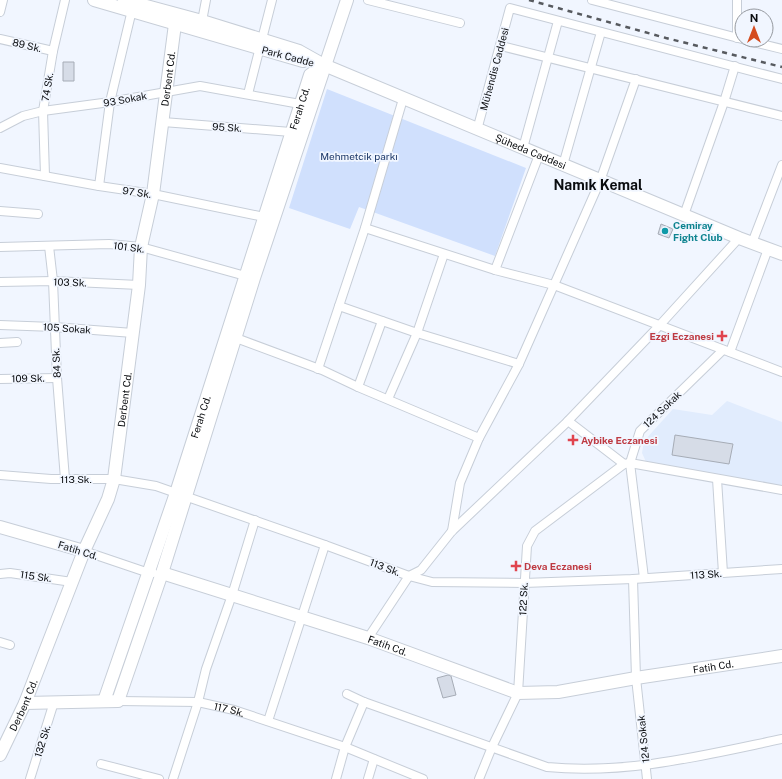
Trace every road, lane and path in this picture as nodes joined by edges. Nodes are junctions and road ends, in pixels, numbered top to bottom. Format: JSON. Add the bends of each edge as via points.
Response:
{"nodes":[{"id":1,"x":2,"y":0,"type":"edge"},
{"id":2,"x":65,"y":0,"type":"edge"},
{"id":3,"x":94,"y":0,"type":"edge"},
{"id":4,"x":124,"y":0,"type":"edge"},
{"id":5,"x":206,"y":0,"type":"edge"},
{"id":6,"x":272,"y":0,"type":"edge"},
{"id":7,"x":347,"y":0,"type":"edge"},
{"id":8,"x":368,"y":0,"type":"edge"},
{"id":9,"x":592,"y":0,"type":"edge"},
{"id":10,"x":132,"y":10,"type":"junction"},
{"id":11,"x":0,"y":12,"type":"edge"},
{"id":12,"x":558,"y":21,"type":"junction"},
{"id":13,"x":202,"y":22,"type":"junction"},
{"id":14,"x":460,"y":23,"type":"dead end"},
{"id":15,"x":175,"y":24,"type":"junction"},
{"id":16,"x":601,"y":32,"type":"junction"},
{"id":17,"x":734,"y":37,"type":"edge"},
{"id":18,"x":0,"y":39,"type":"edge"},
{"id":19,"x":261,"y":44,"type":"junction"},
{"id":20,"x":501,"y":46,"type":"junction"},
{"id":21,"x":53,"y":51,"type":"junction"},
{"id":22,"x":548,"y":57,"type":"junction"},
{"id":23,"x":324,"y":66,"type":"junction"},
{"id":24,"x":735,"y":66,"type":"junction"},
{"id":25,"x":592,"y":68,"type":"junction"},
{"id":26,"x":636,"y":79,"type":"junction"},
{"id":27,"x":782,"y":79,"type":"edge"},
{"id":28,"x":167,"y":92,"type":"junction"},
{"id":29,"x":248,"y":94,"type":"junction"},
{"id":30,"x":403,"y":99,"type":"junction"},
{"id":31,"x":110,"y":102,"type":"junction"},
{"id":32,"x":724,"y":102,"type":"junction"},
{"id":33,"x":300,"y":104,"type":"junction"},
{"id":34,"x":43,"y":111,"type":"junction"},
{"id":35,"x":782,"y":116,"type":"edge"},
{"id":36,"x":163,"y":122,"type":"junction"},
{"id":37,"x":0,"y":128,"type":"edge"},
{"id":38,"x":477,"y":130,"type":"junction"},
{"id":39,"x":291,"y":132,"type":"junction"},
{"id":40,"x":523,"y":148,"type":"junction"},
{"id":41,"x":539,"y":155,"type":"junction"},
{"id":42,"x":782,"y":165,"type":"edge"},
{"id":43,"x":563,"y":166,"type":"junction"},
{"id":44,"x":0,"y":168,"type":"edge"},
{"id":45,"x":45,"y":176,"type":"junction"},
{"id":46,"x":600,"y":180,"type":"junction"},
{"id":47,"x":99,"y":186,"type":"junction"},
{"id":48,"x":153,"y":194,"type":"junction"},
{"id":49,"x":0,"y":211,"type":"edge"},
{"id":50,"x":38,"y":214,"type":"dead end"},
{"id":51,"x":684,"y":216,"type":"junction"},
{"id":52,"x":269,"y":218,"type":"junction"},
{"id":53,"x":365,"y":228,"type":"junction"},
{"id":54,"x":739,"y":238,"type":"junction"},
{"id":55,"x":752,"y":243,"type":"junction"},
{"id":56,"x":0,"y":246,"type":"edge"},
{"id":57,"x":48,"y":246,"type":"junction"},
{"id":58,"x":141,"y":247,"type":"junction"},
{"id":59,"x":768,"y":249,"type":"junction"},
{"id":60,"x":444,"y":254,"type":"junction"},
{"id":61,"x":782,"y":254,"type":"edge"},
{"id":62,"x":495,"y":270,"type":"junction"},
{"id":63,"x":249,"y":277,"type":"junction"},
{"id":64,"x":52,"y":281,"type":"junction"},
{"id":65,"x":0,"y":282,"type":"edge"},
{"id":66,"x":139,"y":285,"type":"junction"},
{"id":67,"x":554,"y":285,"type":"junction"},
{"id":68,"x":339,"y":306,"type":"junction"},
{"id":69,"x":382,"y":321,"type":"junction"},
{"id":70,"x":0,"y":325,"type":"edge"},
{"id":71,"x":659,"y":326,"type":"junction"},
{"id":72,"x":54,"y":327,"type":"junction"},
{"id":73,"x":133,"y":333,"type":"junction"},
{"id":74,"x":417,"y":333,"type":"junction"},
{"id":75,"x":236,"y":338,"type":"junction"},
{"id":76,"x":17,"y":342,"type":"dead end"},
{"id":77,"x":0,"y":343,"type":"edge"},
{"id":78,"x":726,"y":351,"type":"junction"},
{"id":79,"x":519,"y":364,"type":"junction"},
{"id":80,"x":318,"y":369,"type":"junction"},
{"id":81,"x":782,"y":372,"type":"edge"},
{"id":82,"x":57,"y":378,"type":"junction"},
{"id":83,"x":0,"y":379,"type":"edge"},
{"id":84,"x":358,"y":387,"type":"junction"},
{"id":85,"x":388,"y":399,"type":"junction"},
{"id":86,"x":568,"y":421,"type":"junction"},
{"id":87,"x":479,"y":438,"type":"junction"},
{"id":88,"x":626,"y":463,"type":"junction"},
{"id":89,"x":0,"y":475,"type":"edge"},
{"id":90,"x":65,"y":479,"type":"junction"},
{"id":91,"x":114,"y":479,"type":"junction"},
{"id":92,"x":717,"y":479,"type":"junction"},
{"id":93,"x":782,"y":490,"type":"edge"},
{"id":94,"x":181,"y":494,"type":"junction"},
{"id":95,"x":255,"y":520,"type":"junction"},
{"id":96,"x":0,"y":527,"type":"edge"},
{"id":97,"x":452,"y":531,"type":"junction"},
{"id":98,"x":324,"y":545,"type":"junction"},
{"id":99,"x":84,"y":551,"type":"junction"},
{"id":100,"x":782,"y":569,"type":"edge"},
{"id":101,"x":149,"y":573,"type":"junction"},
{"id":102,"x":162,"y":573,"type":"junction"},
{"id":103,"x":723,"y":573,"type":"junction"},
{"id":104,"x":0,"y":574,"type":"edge"},
{"id":105,"x":409,"y":576,"type":"junction"},
{"id":106,"x":644,"y":578,"type":"junction"},
{"id":107,"x":633,"y":579,"type":"junction"},
{"id":108,"x":72,"y":582,"type":"junction"},
{"id":109,"x":524,"y":582,"type":"junction"},
{"id":110,"x":232,"y":595,"type":"junction"},
{"id":111,"x":302,"y":617,"type":"junction"},
{"id":112,"x":368,"y":638,"type":"junction"},
{"id":113,"x":0,"y":642,"type":"edge"},
{"id":114,"x":10,"y":645,"type":"dead end"},
{"id":115,"x":782,"y":656,"type":"edge"},
{"id":116,"x":636,"y":678,"type":"junction"},
{"id":117,"x":518,"y":693,"type":"junction"},
{"id":118,"x":347,"y":694,"type":"dead end"},
{"id":119,"x":104,"y":701,"type":"junction"},
{"id":120,"x":118,"y":701,"type":"junction"},
{"id":121,"x":54,"y":702,"type":"junction"},
{"id":122,"x":198,"y":702,"type":"junction"},
{"id":123,"x":364,"y":702,"type":"junction"},
{"id":124,"x":25,"y":703,"type":"junction"},
{"id":125,"x":268,"y":721,"type":"junction"},
{"id":126,"x":782,"y":739,"type":"edge"},
{"id":127,"x":345,"y":747,"type":"junction"},
{"id":128,"x":492,"y":747,"type":"junction"},
{"id":129,"x":0,"y":755,"type":"edge"},
{"id":130,"x":374,"y":759,"type":"junction"},
{"id":131,"x":101,"y":764,"type":"dead end"},
{"id":132,"x":645,"y":764,"type":"junction"},
{"id":133,"x":30,"y":779,"type":"edge"},
{"id":134,"x":159,"y":779,"type":"edge"},
{"id":135,"x":173,"y":779,"type":"edge"},
{"id":136,"x":336,"y":779,"type":"edge"},
{"id":137,"x":368,"y":779,"type":"edge"},
{"id":138,"x":423,"y":779,"type":"edge"},
{"id":139,"x":479,"y":779,"type":"edge"},
{"id":140,"x":647,"y":779,"type":"edge"}],
"edges":[{"from":1,"to":11,"type":"street"},
{"from":2,"to":21,"type":"street","name":"74 Sk."},
{"from":3,"to":10,"type":"street","name":"Park Cadde"},
{"from":4,"to":13,"type":"street","name":"Park Cadde"},
{"from":5,"to":13,"type":"street"},
{"from":6,"to":19,"type":"street"},
{"from":7,"to":23,"type":"street"},
{"from":8,"to":14,"type":"street"},
{"from":9,"to":17,"type":"street"},
{"from":10,"to":15,"type":"street","name":"Park Cadde"},
{"from":10,"to":31,"type":"street"},
{"from":12,"to":16,"type":"street"},
{"from":12,"to":20,"type":"street","name":"Mühendis Caddesi","via":[[510,8]]},
{"from":12,"to":22,"type":"street"},
{"from":13,"to":19,"type":"street","name":"Park Cadde"},
{"from":15,"to":19,"type":"street","name":"Park Cadde"},
{"from":15,"to":28,"type":"street","name":"Derbent Cd."},
{"from":16,"to":24,"type":"street"},
{"from":16,"to":25,"type":"street"},
{"from":18,"to":21,"type":"street","name":"89 Sk."},
{"from":19,"to":23,"type":"street","name":"Park Cadde"},
{"from":19,"to":29,"type":"street"},
{"from":20,"to":22,"type":"street"},
{"from":20,"to":38,"type":"street","name":"Mühendis Caddesi"},
{"from":21,"to":34,"type":"street","name":"74 Sk."},
{"from":22,"to":25,"type":"street"},
{"from":22,"to":40,"type":"street"},
{"from":23,"to":30,"type":"street","name":"Şüheda Caddesi"},
{"from":23,"to":33,"type":"street","name":"Ferah Cd.","via":[[310,75]]},
{"from":23,"to":52,"type":"street","name":"Ferah Cd."},
{"from":24,"to":27,"type":"street"},
{"from":24,"to":32,"type":"street"},
{"from":25,"to":26,"type":"street"},
{"from":25,"to":43,"type":"street"},
{"from":26,"to":32,"type":"street"},
{"from":26,"to":46,"type":"street"},
{"from":28,"to":29,"type":"street","name":"93 Sokak","via":[[200,86]]},
{"from":28,"to":31,"type":"street","name":"93 Sokak"},
{"from":28,"to":36,"type":"street","name":"Derbent Cd."},
{"from":29,"to":33,"type":"street","name":"93 Sokak"},
{"from":30,"to":38,"type":"street","name":"Şüheda Caddesi"},
{"from":30,"to":53,"type":"street"},
{"from":31,"to":34,"type":"street","name":"93 Sokak"},
{"from":31,"to":47,"type":"street"},
{"from":32,"to":35,"type":"street"},
{"from":32,"to":51,"type":"street"},
{"from":33,"to":39,"type":"street","name":"Ferah Cd."},
{"from":34,"to":37,"type":"street","name":"93 Sokak","via":[[23,116]]},
{"from":34,"to":45,"type":"street","name":"74 Sk."},
{"from":36,"to":39,"type":"street","name":"95 Sk."},
{"from":36,"to":48,"type":"street","name":"Derbent Cd."},
{"from":38,"to":40,"type":"street","name":"Şüheda Caddesi"},
{"from":39,"to":52,"type":"street","name":"Ferah Cd."},
{"from":40,"to":41,"type":"street","name":"Şüheda Caddesi"},
{"from":41,"to":43,"type":"street","name":"Şüheda Caddesi"},
{"from":41,"to":62,"type":"street"},
{"from":42,"to":55,"type":"street"},
{"from":43,"to":46,"type":"street","name":"Şüheda Caddesi"},
{"from":44,"to":45,"type":"street","name":"97 Sk."},
{"from":45,"to":47,"type":"street","name":"97 Sk."},
{"from":46,"to":51,"type":"street","name":"Şüheda Caddesi"},
{"from":46,"to":67,"type":"street"},
{"from":47,"to":48,"type":"street","name":"97 Sk."},
{"from":48,"to":52,"type":"street","name":"97 Sk."},
{"from":48,"to":58,"type":"street","name":"Derbent Cd."},
{"from":49,"to":50,"type":"street"},
{"from":51,"to":54,"type":"street","name":"Şüheda Caddesi"},
{"from":52,"to":63,"type":"street","name":"Ferah Cd."},
{"from":53,"to":60,"type":"street"},
{"from":53,"to":68,"type":"street"},
{"from":54,"to":55,"type":"street","name":"Şüheda Caddesi"},
{"from":54,"to":71,"type":"street"},
{"from":55,"to":59,"type":"street","name":"Şüheda Caddesi"},
{"from":56,"to":57,"type":"street","name":"101 Sk."},
{"from":57,"to":58,"type":"street","name":"101 Sk.","via":[[109,244]]},
{"from":57,"to":64,"type":"street","name":"84 Sk."},
{"from":58,"to":63,"type":"street","name":"101 Sk."},
{"from":58,"to":66,"type":"street","name":"Derbent Cd."},
{"from":59,"to":61,"type":"street","name":"Şüheda Caddesi"},
{"from":59,"to":78,"type":"street"},
{"from":60,"to":62,"type":"street"},
{"from":60,"to":74,"type":"street"},
{"from":62,"to":67,"type":"street"},
{"from":63,"to":75,"type":"street","name":"Ferah Cd."},
{"from":63,"to":94,"type":"street","name":"Ferah Cd."},
{"from":64,"to":65,"type":"street","name":"103 Sk."},
{"from":64,"to":66,"type":"street","name":"103 Sk."},
{"from":64,"to":72,"type":"street","name":"84 Sk."},
{"from":66,"to":73,"type":"street","name":"Derbent Cd."},
{"from":67,"to":71,"type":"street"},
{"from":67,"to":79,"type":"street"},
{"from":68,"to":69,"type":"street"},
{"from":68,"to":80,"type":"street"},
{"from":69,"to":74,"type":"street"},
{"from":69,"to":84,"type":"street"},
{"from":70,"to":72,"type":"street","name":"105 Sokak"},
{"from":71,"to":78,"type":"street"},
{"from":71,"to":86,"type":"street"},
{"from":72,"to":73,"type":"street","name":"105 Sokak"},
{"from":72,"to":82,"type":"street","name":"84 Sk."},
{"from":73,"to":91,"type":"street","name":"Derbent Cd."},
{"from":74,"to":79,"type":"street"},
{"from":74,"to":85,"type":"street"},
{"from":75,"to":80,"type":"street"},
{"from":75,"to":94,"type":"street","name":"Ferah Cd."},
{"from":76,"to":77,"type":"street"},
{"from":78,"to":81,"type":"street"},
{"from":78,"to":88,"type":"street","name":"124 Sokak","via":[[640,431]]},
{"from":79,"to":87,"type":"street"},
{"from":80,"to":84,"type":"street"},
{"from":82,"to":83,"type":"street","name":"109 Sk."},
{"from":82,"to":90,"type":"street","name":"84 Sk."},
{"from":84,"to":85,"type":"street"},
{"from":85,"to":87,"type":"street"},
{"from":86,"to":88,"type":"street"},
{"from":86,"to":97,"type":"street"},
{"from":87,"to":97,"type":"street","via":[[460,482]]},
{"from":88,"to":92,"type":"street"},
{"from":88,"to":106,"type":"street","name":"124 Sokak"},
{"from":88,"to":109,"type":"street","name":"122 Sk.","via":[[535,531],[527,546]]},
{"from":89,"to":90,"type":"street","name":"113 Sk."},
{"from":90,"to":91,"type":"street","name":"113 Sk."},
{"from":91,"to":94,"type":"street","name":"113 Sk.","via":[[156,486]]},
{"from":91,"to":99,"type":"street","name":"Derbent Cd.","via":[[108,499]]},
{"from":92,"to":93,"type":"street"},
{"from":92,"to":103,"type":"street"},
{"from":94,"to":95,"type":"street","name":"113 Sk."},
{"from":94,"to":101,"type":"street","name":"Ferah Cd."},
{"from":94,"to":102,"type":"street","name":"Ferah Cd."},
{"from":95,"to":98,"type":"street","name":"113 Sk."},
{"from":95,"to":110,"type":"street"},
{"from":96,"to":99,"type":"street","name":"Fatih Cd."},
{"from":97,"to":105,"type":"street","via":[[421,570]]},
{"from":98,"to":105,"type":"street","name":"113 Sk."},
{"from":98,"to":111,"type":"street"},
{"from":99,"to":101,"type":"street","name":"Fatih Cd."},
{"from":99,"to":108,"type":"street","name":"Derbent Cd."},
{"from":100,"to":103,"type":"street","name":"113 Sk."},
{"from":101,"to":102,"type":"street","name":"Fatih Cd."},
{"from":101,"to":119,"type":"street","name":"Ferah Cd."},
{"from":102,"to":110,"type":"street","name":"Fatih Cd."},
{"from":102,"to":120,"type":"street","name":"Ferah Cd."},
{"from":103,"to":106,"type":"street","name":"113 Sk."},
{"from":104,"to":108,"type":"street","name":"115 Sk.","via":[[10,573]]},
{"from":105,"to":109,"type":"street","name":"113 Sk.","via":[[432,582]]},
{"from":105,"to":112,"type":"street"},
{"from":106,"to":107,"type":"street","name":"113 Sk."},
{"from":107,"to":109,"type":"street","name":"113 Sk."},
{"from":107,"to":116,"type":"street","name":"124 Sokak"},
{"from":108,"to":124,"type":"street","name":"Derbent Cd."},
{"from":109,"to":117,"type":"street","name":"122 Sk."},
{"from":110,"to":111,"type":"street","name":"Fatih Cd."},
{"from":110,"to":122,"type":"street","via":[[206,669]]},
{"from":111,"to":112,"type":"street","name":"Fatih Cd."},
{"from":111,"to":125,"type":"street"},
{"from":112,"to":117,"type":"street","name":"Fatih Cd."},
{"from":113,"to":114,"type":"street"},
{"from":115,"to":116,"type":"street","name":"Fatih Cd."},
{"from":116,"to":117,"type":"street","name":"Fatih Cd.","via":[[558,692]]},
{"from":116,"to":132,"type":"street","name":"124 Sokak"},
{"from":117,"to":128,"type":"street","name":"122 Sk."},
{"from":118,"to":123,"type":"street"},
{"from":119,"to":120,"type":"street","name":"117 Sk."},
{"from":119,"to":121,"type":"street","name":"117 Sk."},
{"from":120,"to":122,"type":"street","name":"117 Sk."},
{"from":121,"to":124,"type":"street","name":"117 Sk."},
{"from":121,"to":133,"type":"street","name":"132 Sk."},
{"from":122,"to":125,"type":"street","name":"117 Sk."},
{"from":122,"to":135,"type":"street"},
{"from":123,"to":127,"type":"street"},
{"from":123,"to":128,"type":"street"},
{"from":124,"to":129,"type":"street","name":"Derbent Cd."},
{"from":125,"to":127,"type":"street","name":"117 Sk."},
{"from":126,"to":132,"type":"street","via":[[690,758]]},
{"from":127,"to":130,"type":"street","name":"117 Sk."},
{"from":127,"to":136,"type":"street"},
{"from":128,"to":132,"type":"street","via":[[547,767],[574,770]]},
{"from":128,"to":139,"type":"street","name":"122 Sk."},
{"from":130,"to":137,"type":"street"},
{"from":130,"to":138,"type":"street","name":"117 Sk."},
{"from":131,"to":134,"type":"street"},
{"from":132,"to":140,"type":"street","name":"124 Sokak"}]}
